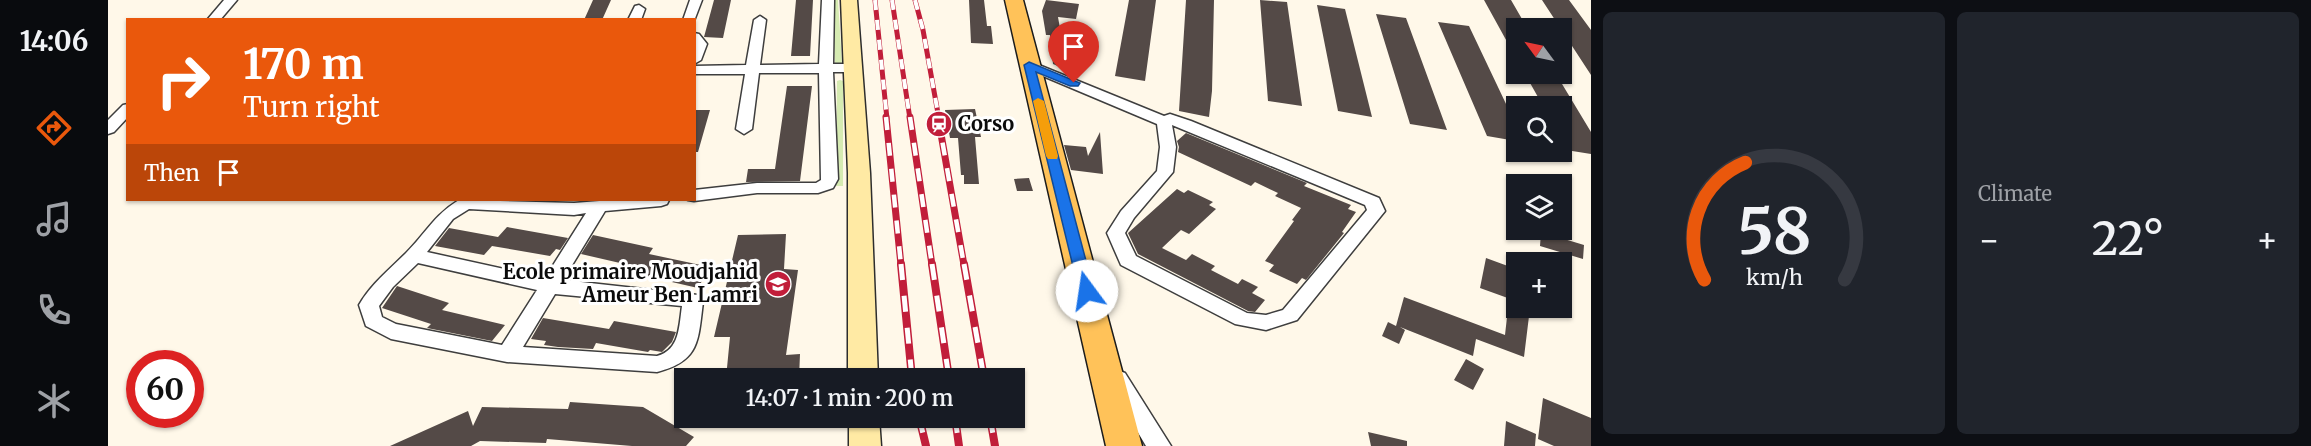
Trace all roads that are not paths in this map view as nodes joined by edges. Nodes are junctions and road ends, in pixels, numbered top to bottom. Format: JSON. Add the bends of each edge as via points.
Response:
{"nodes":[{"id":1,"x":231,"y":0,"type":"edge"},
{"id":2,"x":696,"y":0,"type":"edge"},
{"id":3,"x":828,"y":0,"type":"edge"},
{"id":4,"x":849,"y":0,"type":"edge"},
{"id":5,"x":1014,"y":0,"type":"edge"},
{"id":6,"x":215,"y":18,"type":"edge"},
{"id":7,"x":690,"y":18,"type":"edge"},
{"id":8,"x":760,"y":20,"type":"dead end"},
{"id":9,"x":696,"y":39,"type":"edge"},
{"id":10,"x":696,"y":55,"type":"edge"},
{"id":11,"x":1029,"y":65,"type":"junction"},
{"id":12,"x":826,"y":68,"type":"junction"},
{"id":13,"x":853,"y":68,"type":"junction"},
{"id":14,"x":754,"y":69,"type":"junction"},
{"id":15,"x":696,"y":70,"type":"edge"},
{"id":16,"x":126,"y":110,"type":"edge"},
{"id":17,"x":1164,"y":121,"type":"junction"},
{"id":18,"x":108,"y":129,"type":"edge"},
{"id":19,"x":744,"y":129,"type":"dead end"},
{"id":20,"x":696,"y":196,"type":"edge"},
{"id":21,"x":651,"y":201,"type":"edge"},
{"id":22,"x":600,"y":206,"type":"junction"},
{"id":23,"x":414,"y":256,"type":"junction"},
{"id":24,"x":550,"y":286,"type":"junction"},
{"id":25,"x":507,"y":354,"type":"junction"},
{"id":26,"x":1104,"y":359,"type":"junction"},
{"id":27,"x":864,"y":368,"type":"edge"},
{"id":28,"x":864,"y":428,"type":"edge"},
{"id":29,"x":865,"y":446,"type":"edge"},
{"id":30,"x":1124,"y":446,"type":"edge"},
{"id":31,"x":1159,"y":446,"type":"edge"}],
"edges":[{"from":1,"to":6,"type":"street"},
{"from":2,"to":7,"type":"street"},
{"from":3,"to":12,"type":"street"},
{"from":4,"to":13,"type":"street"},
{"from":5,"to":11,"type":"main road"},
{"from":8,"to":14,"type":"street"},
{"from":9,"to":10,"type":"street","via":[[700,44]]},
{"from":11,"to":17,"type":"street"},
{"from":11,"to":26,"type":"main road"},
{"from":12,"to":13,"type":"street"},
{"from":12,"to":14,"type":"street"},
{"from":12,"to":20,"type":"street","via":[[830,180],[827,184],[818,188],[757,188]]},
{"from":13,"to":27,"type":"street"},
{"from":14,"to":15,"type":"street"},
{"from":14,"to":19,"type":"street"},
{"from":16,"to":18,"type":"street"},
{"from":17,"to":17,"type":"street","via":[[1186,124],[1372,202],[1376,211],[1290,315],[1263,324],[1242,319],[1128,260],[1116,233],[1126,215],[1165,172],[1168,147]]},
{"from":21,"to":22,"type":"street"},
{"from":22,"to":23,"type":"street","via":[[574,209],[466,203],[447,215]]},
{"from":22,"to":24,"type":"street"},
{"from":23,"to":24,"type":"street"},
{"from":23,"to":25,"type":"street","via":[[386,282],[369,305],[373,321],[390,332]]},
{"from":24,"to":25,"type":"street"},
{"from":24,"to":25,"type":"street","via":[[692,300],[686,344],[680,356],[657,364]]},
{"from":26,"to":30,"type":"main road"},
{"from":26,"to":31,"type":"street"},
{"from":28,"to":29,"type":"street"}]}
